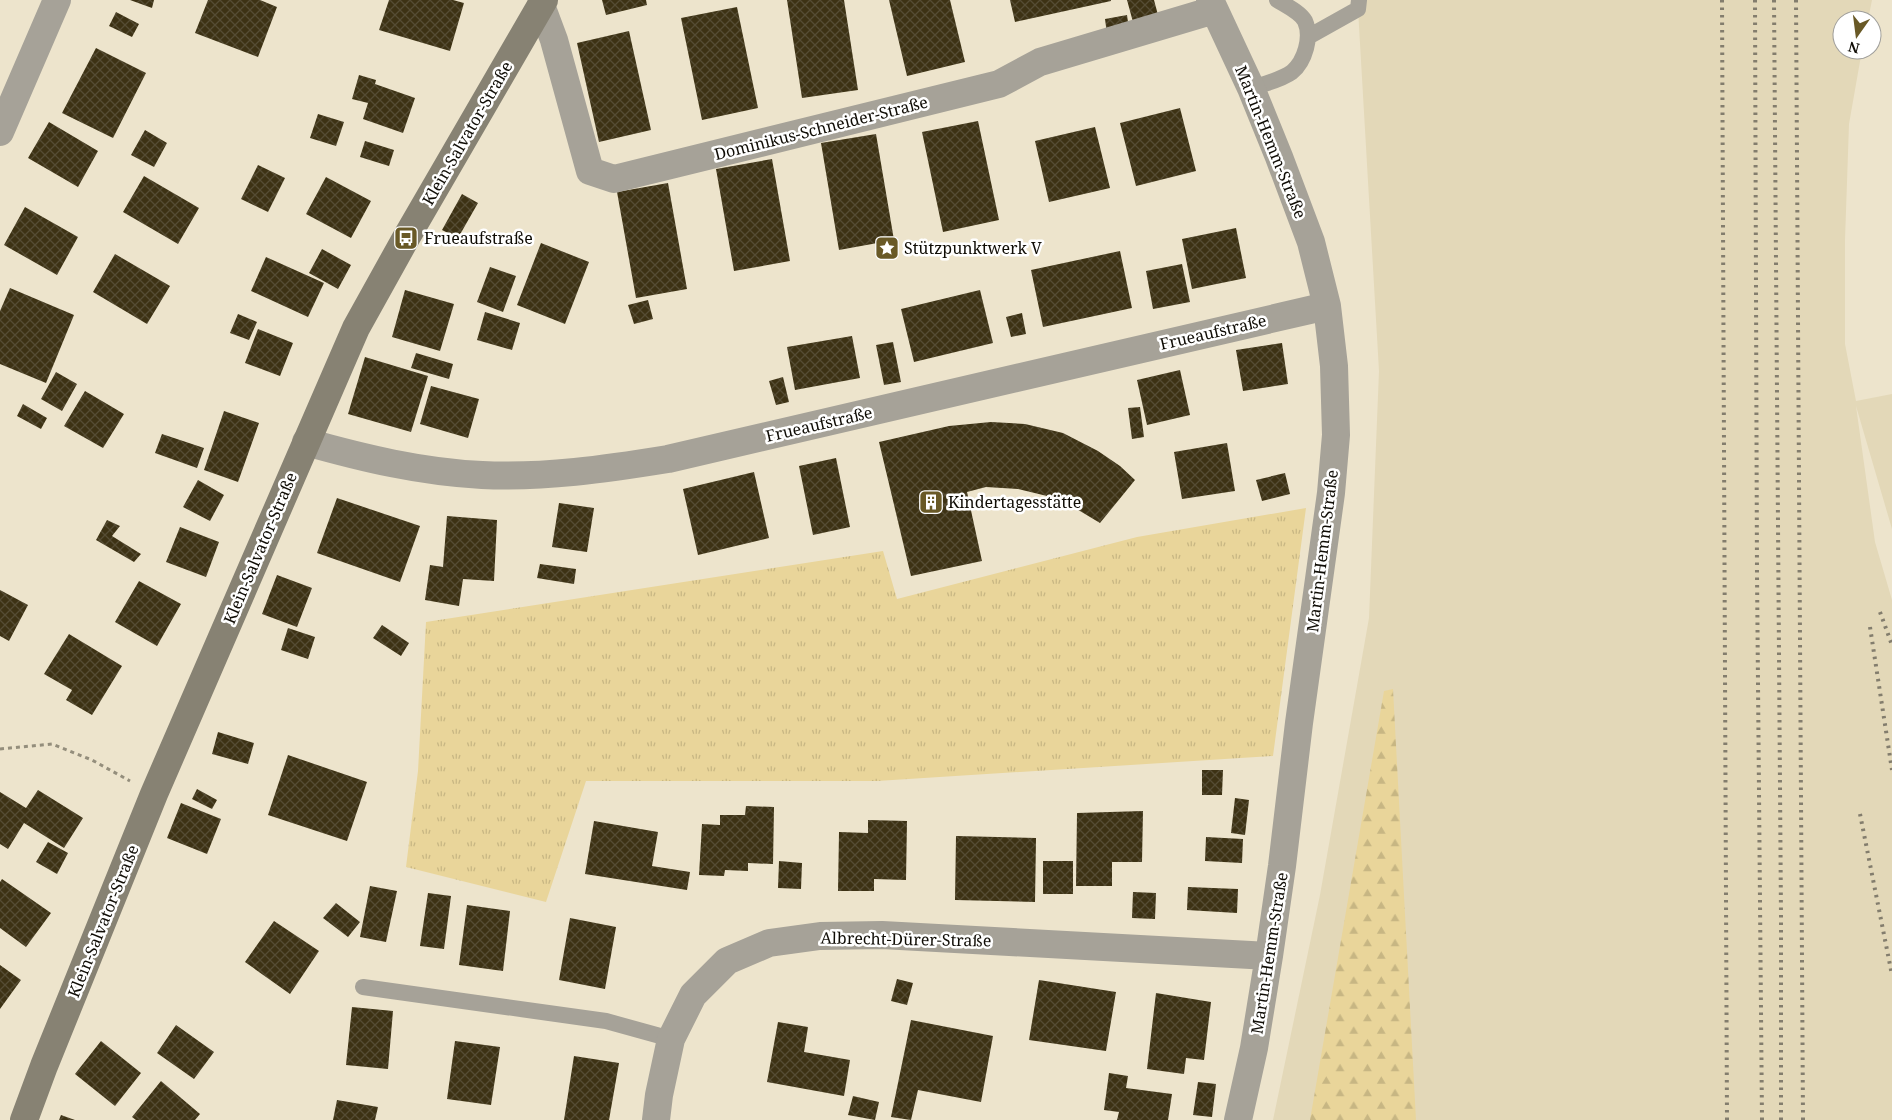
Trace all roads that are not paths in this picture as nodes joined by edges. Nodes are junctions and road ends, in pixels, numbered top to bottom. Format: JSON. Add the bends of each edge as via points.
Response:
{"nodes":[{"id":1,"x":57,"y":0,"type":"edge"},
{"id":2,"x":1277,"y":0,"type":"edge"},
{"id":3,"x":1358,"y":0,"type":"edge"},
{"id":4,"x":543,"y":2,"type":"edge"},
{"id":5,"x":1212,"y":5,"type":"edge"},
{"id":6,"x":1308,"y":37,"type":"junction"},
{"id":7,"x":1251,"y":88,"type":"junction"},
{"id":8,"x":0,"y":132,"type":"edge"},
{"id":9,"x":1327,"y":306,"type":"junction"},
{"id":10,"x":306,"y":442,"type":"junction"},
{"id":11,"x":1269,"y":956,"type":"junction"},
{"id":12,"x":363,"y":987,"type":"dead end"},
{"id":13,"x":671,"y":1039,"type":"junction"},
{"id":14,"x":24,"y":1120,"type":"edge"},
{"id":15,"x":656,"y":1120,"type":"edge"},
{"id":16,"x":1238,"y":1120,"type":"edge"}],
"edges":[{"from":1,"to":8,"type":"street"},
{"from":2,"to":6,"type":"lane","via":[[1305,20]]},
{"from":3,"to":6,"type":"lane","via":[[1358,9]]},
{"from":4,"to":5,"type":"street","name":"Dominikus-Schneider-Straße","via":[[590,171],[614,179],[999,84],[1040,62]]},
{"from":4,"to":10,"type":"street","name":"Klein-Salvator-Straße","via":[[356,328]]},
{"from":5,"to":7,"type":"street","name":"Martin-Hemm-Straße"},
{"from":6,"to":7,"type":"lane","via":[[1304,55],[1292,72]]},
{"from":7,"to":9,"type":"street","name":"Martin-Hemm-Straße","via":[[1311,242]]},
{"from":9,"to":10,"type":"street","name":"Frueaufstraße","via":[[668,459],[602,469],[540,474],[472,474],[364,458]]},
{"from":9,"to":11,"type":"street","name":"Martin-Hemm-Straße","via":[[1336,425],[1331,493]]},
{"from":10,"to":14,"type":"street","name":"Klein-Salvator-Straße","via":[[154,794]]},
{"from":11,"to":13,"type":"street","name":"Albrecht-Dürer-Straße","via":[[882,935],[820,936],[769,943],[727,961],[692,995]]},
{"from":11,"to":16,"type":"street","name":"Martin-Hemm-Straße"},
{"from":12,"to":13,"type":"lane","via":[[606,1022]]},
{"from":13,"to":15,"type":"street","name":"Albrecht-Dürer-Straße"}]}
